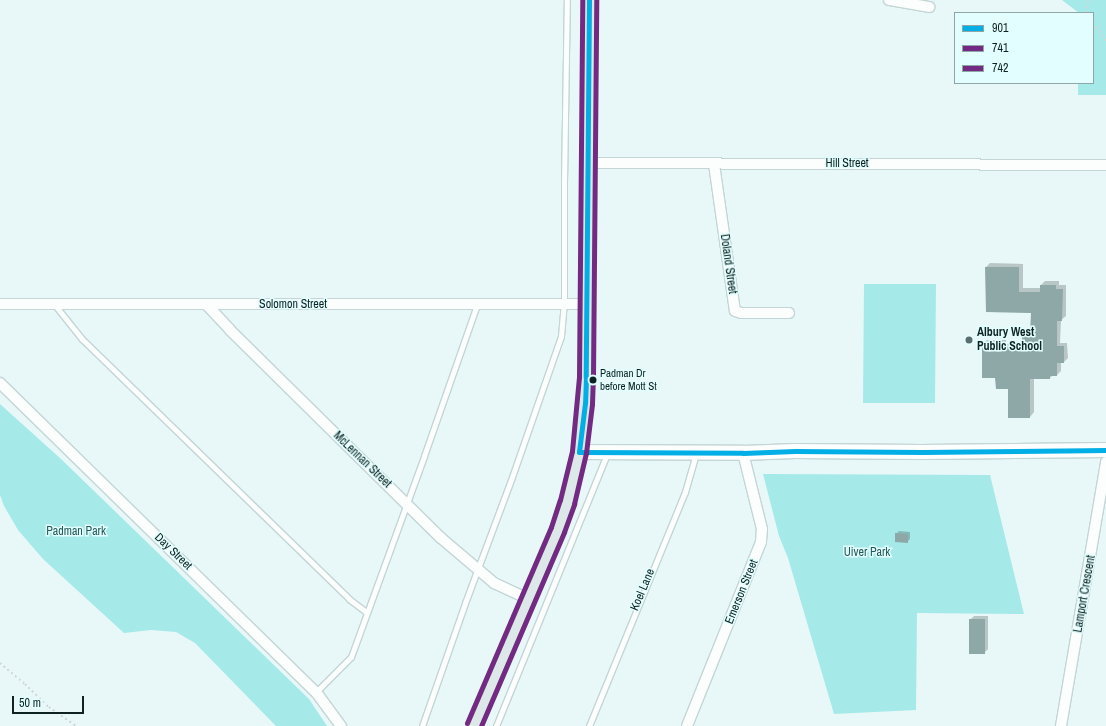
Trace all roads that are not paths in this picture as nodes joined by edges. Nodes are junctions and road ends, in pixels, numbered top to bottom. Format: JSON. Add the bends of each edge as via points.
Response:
{"nodes":[{"id":1,"x":567,"y":0,"type":"edge"},
{"id":2,"x":590,"y":0,"type":"edge"},
{"id":3,"x":889,"y":0,"type":"edge"},
{"id":4,"x":930,"y":7,"type":"dead end"},
{"id":5,"x":588,"y":163,"type":"junction"},
{"id":6,"x":714,"y":164,"type":"junction"},
{"id":7,"x":1106,"y":165,"type":"edge"},
{"id":8,"x":0,"y":304,"type":"edge"},
{"id":9,"x":54,"y":304,"type":"junction"},
{"id":10,"x":564,"y":304,"type":"junction"},
{"id":11,"x":587,"y":304,"type":"junction"},
{"id":12,"x":207,"y":305,"type":"junction"},
{"id":13,"x":477,"y":305,"type":"junction"},
{"id":14,"x":789,"y":313,"type":"dead end"},
{"id":15,"x":0,"y":383,"type":"edge"},
{"id":16,"x":1106,"y":450,"type":"edge"},
{"id":17,"x":579,"y":452,"type":"junction"},
{"id":18,"x":608,"y":453,"type":"junction"},
{"id":19,"x":696,"y":453,"type":"junction"},
{"id":20,"x":744,"y":453,"type":"junction"},
{"id":21,"x":1106,"y":462,"type":"edge"},
{"id":22,"x":406,"y":504,"type":"junction"},
{"id":23,"x":1102,"y":511,"type":"edge"},
{"id":24,"x":478,"y":571,"type":"junction"},
{"id":25,"x":528,"y":599,"type":"junction"},
{"id":26,"x":366,"y":612,"type":"junction"},
{"id":27,"x":316,"y":692,"type":"junction"},
{"id":28,"x":341,"y":726,"type":"edge"},
{"id":29,"x":422,"y":726,"type":"edge"},
{"id":30,"x":473,"y":726,"type":"edge"},
{"id":31,"x":496,"y":726,"type":"edge"},
{"id":32,"x":588,"y":726,"type":"edge"},
{"id":33,"x":687,"y":726,"type":"edge"},
{"id":34,"x":1062,"y":726,"type":"edge"}],
"edges":[{"from":1,"to":10,"type":"lane"},
{"from":2,"to":5,"type":"main road"},
{"from":3,"to":4,"type":"street"},
{"from":5,"to":6,"type":"street","name":"Hill Street"},
{"from":5,"to":11,"type":"main road"},
{"from":6,"to":7,"type":"street","name":"Hill Street"},
{"from":6,"to":14,"type":"street","name":"Doland Street","via":[[735,311]]},
{"from":8,"to":9,"type":"street","name":"Solomon Street"},
{"from":9,"to":12,"type":"street","name":"Solomon Street"},
{"from":9,"to":26,"type":"lane","via":[[82,339],[349,599]]},
{"from":10,"to":11,"type":"street","name":"Solomon Street"},
{"from":10,"to":13,"type":"street","name":"Solomon Street"},
{"from":10,"to":24,"type":"lane","via":[[558,348]]},
{"from":11,"to":17,"type":"main road","via":[[585,403]]},
{"from":12,"to":13,"type":"street","name":"Solomon Street"},
{"from":12,"to":22,"type":"street","name":"McLennan Street"},
{"from":13,"to":22,"type":"lane"},
{"from":15,"to":27,"type":"street","name":"Day Street"},
{"from":16,"to":20,"type":"street"},
{"from":17,"to":18,"type":"street"},
{"from":17,"to":25,"type":"main road","via":[[567,502]]},
{"from":18,"to":19,"type":"street"},
{"from":18,"to":31,"type":"lane"},
{"from":19,"to":20,"type":"street"},
{"from":19,"to":32,"type":"lane","name":"Koel Lane","via":[[685,492]]},
{"from":20,"to":33,"type":"street","name":"Emerson Street","via":[[761,523],[761,542]]},
{"from":21,"to":23,"type":"street","name":"Lamport Crescent"},
{"from":22,"to":24,"type":"street","name":"McLennan Street"},
{"from":22,"to":26,"type":"lane"},
{"from":23,"to":34,"type":"street","name":"Lamport Crescent"},
{"from":24,"to":25,"type":"street","name":"McLennan Street","via":[[502,588]]},
{"from":24,"to":29,"type":"lane"},
{"from":25,"to":30,"type":"main road"},
{"from":26,"to":27,"type":"lane","via":[[351,657]]},
{"from":27,"to":28,"type":"street","name":"Day Street"}]}
